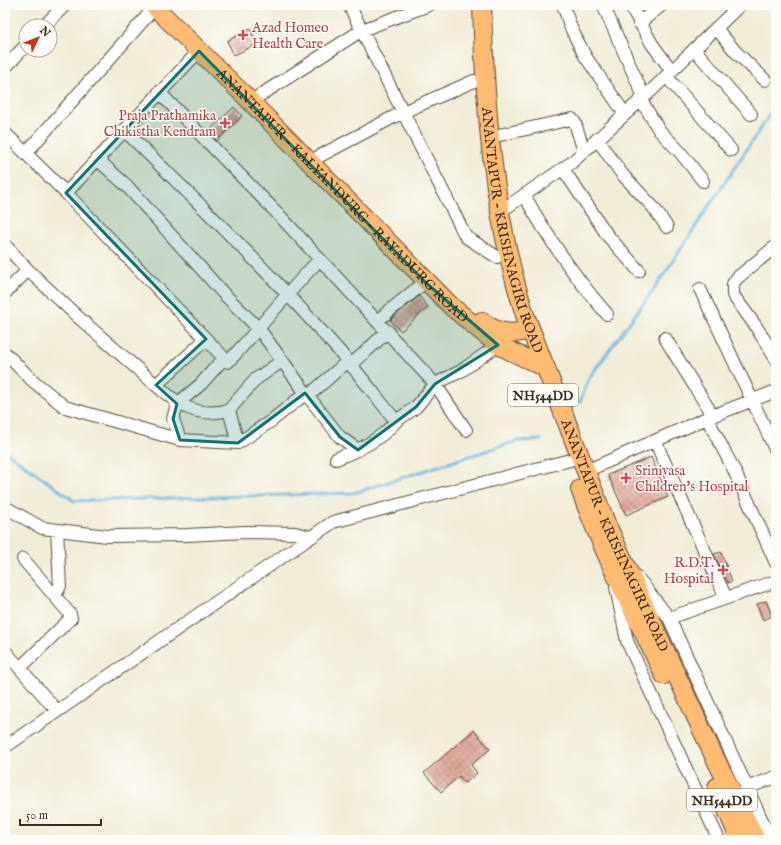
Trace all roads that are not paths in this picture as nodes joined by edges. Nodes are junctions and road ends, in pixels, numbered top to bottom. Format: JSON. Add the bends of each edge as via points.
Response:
{"nodes":[{"id":1,"x":65,"y":5,"type":"edge"},
{"id":2,"x":349,"y":5,"type":"edge"},
{"id":3,"x":429,"y":5,"type":"edge"},
{"id":4,"x":469,"y":5,"type":"edge"},
{"id":5,"x":482,"y":5,"type":"edge"},
{"id":6,"x":564,"y":5,"type":"edge"},
{"id":7,"x":603,"y":5,"type":"edge"},
{"id":8,"x":630,"y":5,"type":"edge"},
{"id":9,"x":662,"y":5,"type":"edge"},
{"id":10,"x":740,"y":5,"type":"edge"},
{"id":11,"x":159,"y":6,"type":"edge"},
{"id":12,"x":52,"y":18,"type":"edge"},
{"id":13,"x":639,"y":23,"type":"junction"},
{"id":14,"x":716,"y":28,"type":"junction"},
{"id":15,"x":362,"y":30,"type":"junction"},
{"id":16,"x":694,"y":50,"type":"junction"},
{"id":17,"x":199,"y":51,"type":"junction"},
{"id":18,"x":18,"y":54,"type":"edge"},
{"id":19,"x":5,"y":68,"type":"edge"},
{"id":20,"x":669,"y":74,"type":"junction"},
{"id":21,"x":766,"y":80,"type":"dead end"},
{"id":22,"x":474,"y":81,"type":"junction"},
{"id":23,"x":159,"y":92,"type":"junction"},
{"id":24,"x":259,"y":96,"type":"junction"},
{"id":25,"x":642,"y":98,"type":"junction"},
{"id":26,"x":403,"y":112,"type":"junction"},
{"id":27,"x":625,"y":114,"type":"junction"},
{"id":28,"x":751,"y":114,"type":"dead end"},
{"id":29,"x":124,"y":130,"type":"junction"},
{"id":30,"x":5,"y":133,"type":"edge"},
{"id":31,"x":490,"y":137,"type":"junction"},
{"id":32,"x":597,"y":139,"type":"junction"},
{"id":33,"x":731,"y":150,"type":"dead end"},
{"id":34,"x":584,"y":151,"type":"junction"},
{"id":35,"x":26,"y":153,"type":"junction"},
{"id":36,"x":318,"y":157,"type":"junction"},
{"id":37,"x":97,"y":159,"type":"junction"},
{"id":38,"x":563,"y":169,"type":"junction"},
{"id":39,"x":703,"y":181,"type":"dead end"},
{"id":40,"x":66,"y":193,"type":"junction"},
{"id":41,"x":524,"y":195,"type":"junction"},
{"id":42,"x":501,"y":211,"type":"junction"},
{"id":43,"x":667,"y":227,"type":"dead end"},
{"id":44,"x":5,"y":246,"type":"edge"},
{"id":45,"x":776,"y":246,"type":"edge"},
{"id":46,"x":497,"y":257,"type":"junction"},
{"id":47,"x":320,"y":259,"type":"junction"},
{"id":48,"x":28,"y":270,"type":"junction"},
{"id":49,"x":639,"y":271,"type":"dead end"},
{"id":50,"x":425,"y":282,"type":"junction"},
{"id":51,"x":700,"y":289,"type":"dead end"},
{"id":52,"x":5,"y":293,"type":"edge"},
{"id":53,"x":287,"y":294,"type":"junction"},
{"id":54,"x":607,"y":314,"type":"dead end"},
{"id":55,"x":378,"y":320,"type":"junction"},
{"id":56,"x":259,"y":329,"type":"junction"},
{"id":57,"x":388,"y":331,"type":"junction"},
{"id":58,"x":525,"y":332,"type":"junction"},
{"id":59,"x":665,"y":338,"type":"dead end"},
{"id":60,"x":206,"y":339,"type":"junction"},
{"id":61,"x":498,"y":345,"type":"junction"},
{"id":62,"x":5,"y":353,"type":"edge"},
{"id":63,"x":224,"y":358,"type":"junction"},
{"id":64,"x":776,"y":359,"type":"edge"},
{"id":65,"x":282,"y":361,"type":"junction"},
{"id":66,"x":349,"y":363,"type":"junction"},
{"id":67,"x":538,"y":364,"type":"junction"},
{"id":68,"x":435,"y":384,"type":"junction"},
{"id":69,"x":156,"y":385,"type":"junction"},
{"id":70,"x":776,"y":391,"type":"edge"},
{"id":71,"x":307,"y":394,"type":"junction"},
{"id":72,"x":754,"y":400,"type":"junction"},
{"id":73,"x":177,"y":404,"type":"junction"},
{"id":74,"x":229,"y":410,"type":"junction"},
{"id":75,"x":710,"y":417,"type":"junction"},
{"id":76,"x":396,"y":421,"type":"junction"},
{"id":77,"x":466,"y":430,"type":"dead end"},
{"id":78,"x":180,"y":440,"type":"junction"},
{"id":79,"x":655,"y":441,"type":"junction"},
{"id":80,"x":238,"y":443,"type":"junction"},
{"id":81,"x":358,"y":450,"type":"junction"},
{"id":82,"x":776,"y":451,"type":"edge"},
{"id":83,"x":336,"y":458,"type":"dead end"},
{"id":84,"x":570,"y":460,"type":"junction"},
{"id":85,"x":586,"y":471,"type":"junction"},
{"id":86,"x":5,"y":507,"type":"edge"},
{"id":87,"x":57,"y":530,"type":"junction"},
{"id":88,"x":311,"y":537,"type":"junction"},
{"id":89,"x":23,"y":559,"type":"dead end"},
{"id":90,"x":617,"y":562,"type":"junction"},
{"id":91,"x":776,"y":563,"type":"edge"},
{"id":92,"x":776,"y":581,"type":"edge"},
{"id":93,"x":54,"y":596,"type":"junction"},
{"id":94,"x":726,"y":598,"type":"junction"},
{"id":95,"x":669,"y":618,"type":"junction"},
{"id":96,"x":5,"y":651,"type":"edge"},
{"id":97,"x":20,"y":668,"type":"junction"},
{"id":98,"x":57,"y":711,"type":"junction"},
{"id":99,"x":5,"y":747,"type":"edge"},
{"id":100,"x":709,"y":757,"type":"junction"},
{"id":101,"x":776,"y":777,"type":"edge"},
{"id":102,"x":746,"y":788,"type":"junction"},
{"id":103,"x":719,"y":840,"type":"edge"},
{"id":104,"x":740,"y":840,"type":"edge"},
{"id":105,"x":756,"y":840,"type":"edge"},
{"id":106,"x":771,"y":840,"type":"edge"}],
"edges":[{"from":1,"to":12,"type":"street"},
{"from":2,"to":15,"type":"street"},
{"from":3,"to":15,"type":"street"},
{"from":4,"to":22,"type":"highway","name":"ANANTAPUR - KRISHNAGIRI ROAD","number":"NH544DD"},
{"from":5,"to":31,"type":"highway","name":"ANANTAPUR - KRISHNAGIRI ROAD","number":"NH544DD","via":[[484,82]]},
{"from":6,"to":27,"type":"street","via":[[585,56]]},
{"from":7,"to":25,"type":"street"},
{"from":8,"to":13,"type":"street"},
{"from":9,"to":13,"type":"street"},
{"from":10,"to":14,"type":"street"},
{"from":11,"to":17,"type":"highway","name":"ANANTAPUR - KALYANDURG - RAYADURG ROAD"},
{"from":11,"to":24,"type":"highway","name":"ANANTAPUR - KALYANDURG - RAYADURG ROAD"},
{"from":11,"to":35,"type":"street"},
{"from":13,"to":20,"type":"street"},
{"from":14,"to":16,"type":"street"},
{"from":14,"to":21,"type":"street","via":[[735,51]]},
{"from":15,"to":24,"type":"street"},
{"from":15,"to":26,"type":"street"},
{"from":16,"to":20,"type":"street"},
{"from":16,"to":28,"type":"street"},
{"from":17,"to":23,"type":"street"},
{"from":17,"to":50,"type":"highway","name":"ANANTAPUR - KALYANDURG - RAYADURG ROAD"},
{"from":18,"to":19,"type":"street"},
{"from":20,"to":25,"type":"street"},
{"from":20,"to":33,"type":"street"},
{"from":22,"to":26,"type":"street"},
{"from":22,"to":46,"type":"highway","name":"ANANTAPUR - KRISHNAGIRI ROAD","number":"NH544DD","via":[[478,136]]},
{"from":23,"to":29,"type":"street"},
{"from":23,"to":47,"type":"street","via":[[214,146]]},
{"from":24,"to":36,"type":"highway","name":"ANANTAPUR - KALYANDURG - RAYADURG ROAD"},
{"from":25,"to":27,"type":"street"},
{"from":25,"to":39,"type":"street","via":[[659,130]]},
{"from":26,"to":36,"type":"street"},
{"from":26,"to":46,"type":"street","via":[[466,237]]},
{"from":27,"to":32,"type":"street"},
{"from":29,"to":37,"type":"street"},
{"from":29,"to":53,"type":"street"},
{"from":30,"to":35,"type":"street"},
{"from":31,"to":34,"type":"street","via":[[572,119]]},
{"from":31,"to":42,"type":"highway","name":"ANANTAPUR - KRISHNAGIRI ROAD","number":"NH544DD"},
{"from":32,"to":34,"type":"street"},
{"from":32,"to":43,"type":"street","via":[[622,174],[653,207]]},
{"from":34,"to":38,"type":"street"},
{"from":35,"to":40,"type":"street"},
{"from":36,"to":58,"type":"highway","name":"ANANTAPUR - KALYANDURG - RAYADURG ROAD","via":[[432,276],[480,320],[502,333]]},
{"from":37,"to":40,"type":"street"},
{"from":37,"to":56,"type":"street","via":[[137,197],[223,293]]},
{"from":38,"to":41,"type":"street"},
{"from":38,"to":49,"type":"street","via":[[608,236]]},
{"from":40,"to":60,"type":"street"},
{"from":41,"to":42,"type":"street"},
{"from":41,"to":54,"type":"street","via":[[539,223],[584,288]]},
{"from":42,"to":58,"type":"highway","name":"ANANTAPUR - KRISHNAGIRI ROAD","number":"NH544DD"},
{"from":44,"to":48,"type":"street"},
{"from":45,"to":64,"type":"street","via":[[733,284],[733,295]]},
{"from":46,"to":58,"type":"highway","name":"ANANTAPUR - KRISHNAGIRI ROAD","number":"NH544DD","via":[[505,289]]},
{"from":47,"to":53,"type":"street"},
{"from":47,"to":55,"type":"street"},
{"from":48,"to":52,"type":"street"},
{"from":48,"to":69,"type":"street"},
{"from":50,"to":55,"type":"street"},
{"from":50,"to":61,"type":"highway","name":"ANANTAPUR - KALYANDURG - RAYADURG ROAD"},
{"from":51,"to":72,"type":"street"},
{"from":53,"to":56,"type":"street"},
{"from":53,"to":66,"type":"street"},
{"from":55,"to":57,"type":"street"},
{"from":56,"to":63,"type":"street","via":[[228,362]]},
{"from":56,"to":65,"type":"street"},
{"from":57,"to":66,"type":"street"},
{"from":57,"to":68,"type":"street"},
{"from":58,"to":67,"type":"highway","name":"ANANTAPUR - KRISHNAGIRI ROAD","number":"NH544DD"},
{"from":59,"to":75,"type":"street"},
{"from":60,"to":63,"type":"street"},
{"from":60,"to":69,"type":"street"},
{"from":61,"to":67,"type":"highway","name":"ANANTAPUR - KALYANDURG - RAYADURG ROAD"},
{"from":61,"to":68,"type":"street","via":[[460,371]]},
{"from":62,"to":78,"type":"street","via":[[32,380],[65,406]]},
{"from":63,"to":73,"type":"street","via":[[201,384]]},
{"from":65,"to":71,"type":"street"},
{"from":65,"to":74,"type":"street","via":[[256,379]]},
{"from":66,"to":71,"type":"street"},
{"from":66,"to":76,"type":"street"},
{"from":67,"to":84,"type":"highway","name":"ANANTAPUR - KRISHNAGIRI ROAD","number":"NH544DD"},
{"from":67,"to":85,"type":"highway","name":"ANANTAPUR - KRISHNAGIRI ROAD","number":"NH544DD"},
{"from":68,"to":76,"type":"street","via":[[416,407]]},
{"from":68,"to":77,"type":"street"},
{"from":69,"to":73,"type":"street"},
{"from":70,"to":72,"type":"street"},
{"from":71,"to":80,"type":"street"},
{"from":71,"to":81,"type":"street","via":[[340,437]]},
{"from":72,"to":75,"type":"street"},
{"from":72,"to":82,"type":"street"},
{"from":73,"to":74,"type":"street","via":[[209,413]]},
{"from":73,"to":78,"type":"street","via":[[173,419]]},
{"from":74,"to":80,"type":"street"},
{"from":75,"to":79,"type":"street"},
{"from":75,"to":91,"type":"street"},
{"from":76,"to":81,"type":"street","via":[[376,439]]},
{"from":78,"to":80,"type":"street"},
{"from":79,"to":85,"type":"street"},
{"from":79,"to":94,"type":"street"},
{"from":81,"to":83,"type":"street"},
{"from":84,"to":88,"type":"street","via":[[333,522]]},
{"from":84,"to":90,"type":"highway","name":"ANANTAPUR - KRISHNAGIRI ROAD","number":"NH544DD","via":[[590,517]]},
{"from":85,"to":90,"type":"highway","name":"ANANTAPUR - KRISHNAGIRI ROAD","number":"NH544DD","via":[[606,523]]},
{"from":86,"to":87,"type":"street","via":[[37,526]]},
{"from":87,"to":88,"type":"street","via":[[107,536],[244,532],[296,533]]},
{"from":87,"to":93,"type":"street","via":[[60,586]]},
{"from":88,"to":98,"type":"street"},
{"from":89,"to":93,"type":"street"},
{"from":90,"to":95,"type":"street"},
{"from":90,"to":100,"type":"highway","name":"ANANTAPUR - KRISHNAGIRI ROAD","number":"NH544DD"},
{"from":90,"to":103,"type":"street","via":[[627,641]]},
{"from":92,"to":94,"type":"street"},
{"from":93,"to":97,"type":"street","via":[[70,614],[70,620]]},
{"from":94,"to":95,"type":"street"},
{"from":95,"to":102,"type":"street"},
{"from":96,"to":97,"type":"street"},
{"from":97,"to":98,"type":"street"},
{"from":98,"to":99,"type":"street"},
{"from":100,"to":104,"type":"highway","number":"NH544DD"},
{"from":100,"to":105,"type":"highway","name":"ANANTAPUR - KRISHNAGIRI ROAD","number":"NH544DD"},
{"from":101,"to":102,"type":"street"},
{"from":102,"to":106,"type":"street"}]}
